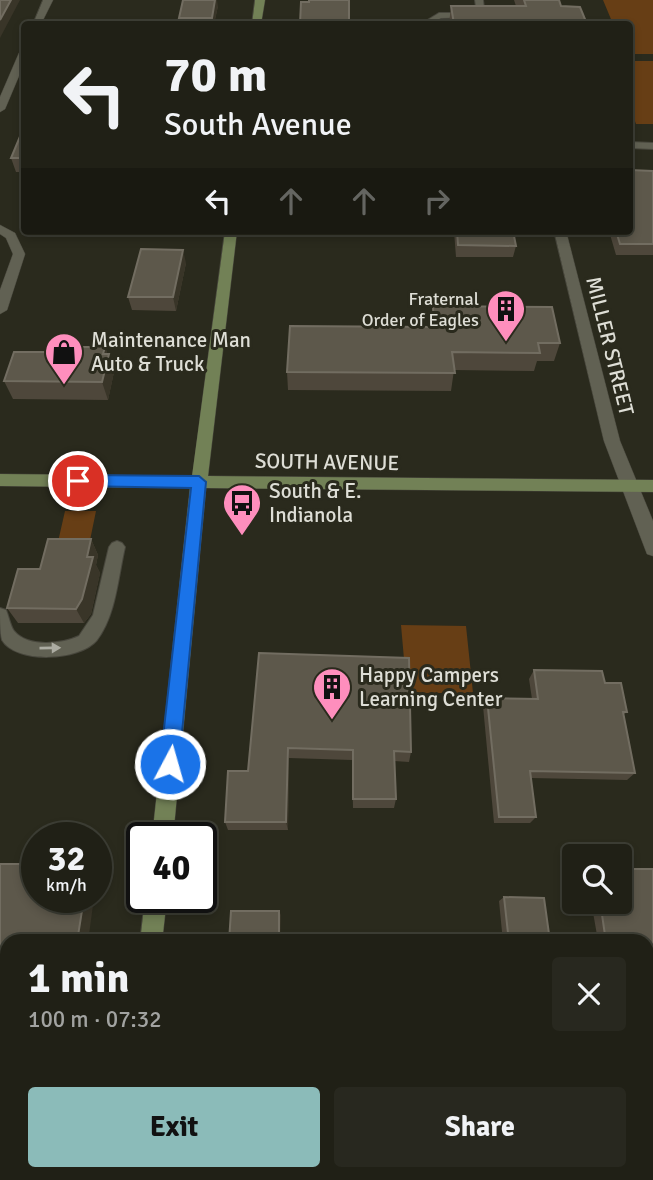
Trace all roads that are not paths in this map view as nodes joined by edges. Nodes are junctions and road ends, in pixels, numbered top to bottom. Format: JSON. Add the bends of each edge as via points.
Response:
{"nodes":[{"id":1,"x":48,"y":0,"type":"edge"},
{"id":2,"x":260,"y":0,"type":"edge"},
{"id":3,"x":479,"y":0,"type":"edge"},
{"id":4,"x":38,"y":21,"type":"edge"},
{"id":5,"x":257,"y":21,"type":"edge"},
{"id":6,"x":430,"y":21,"type":"edge"},
{"id":7,"x":21,"y":60,"type":"edge"},
{"id":8,"x":0,"y":109,"type":"edge"},
{"id":9,"x":633,"y":145,"type":"edge"},
{"id":10,"x":653,"y":146,"type":"edge"},
{"id":11,"x":0,"y":229,"type":"edge"},
{"id":12,"x":230,"y":235,"type":"edge"},
{"id":13,"x":561,"y":235,"type":"edge"},
{"id":14,"x":0,"y":310,"type":"edge"},
{"id":15,"x":0,"y":480,"type":"edge"},
{"id":16,"x":199,"y":482,"type":"junction"},
{"id":17,"x":629,"y":486,"type":"junction"},
{"id":18,"x":653,"y":486,"type":"edge"},
{"id":19,"x":117,"y":547,"type":"dead end"},
{"id":20,"x":653,"y":549,"type":"edge"},
{"id":21,"x":0,"y":615,"type":"edge"},
{"id":22,"x":164,"y":822,"type":"edge"},
{"id":23,"x":154,"y":913,"type":"edge"},
{"id":24,"x":152,"y":934,"type":"edge"}],
"edges":[{"from":1,"to":4,"type":"street"},
{"from":2,"to":5,"type":"street"},
{"from":3,"to":6,"type":"lane","via":[[482,15],[439,16]]},
{"from":7,"to":8,"type":"street"},
{"from":9,"to":10,"type":"lane"},
{"from":11,"to":14,"type":"street","via":[[11,236],[19,254]]},
{"from":12,"to":16,"type":"street"},
{"from":13,"to":17,"type":"street","name":"MILLER STREET","via":[[612,441]]},
{"from":15,"to":16,"type":"street","name":"SOUTH AVENUE"},
{"from":16,"to":17,"type":"street","name":"SOUTH AVENUE"},
{"from":16,"to":22,"type":"street"},
{"from":17,"to":18,"type":"street","name":"SOUTH AVENUE"},
{"from":17,"to":20,"type":"street","name":"MILLER STREET"},
{"from":21,"to":19,"type":"lane","one_way":true,"via":[[9,637],[20,645],[75,647],[86,641],[98,620]]},
{"from":23,"to":24,"type":"street"}]}
